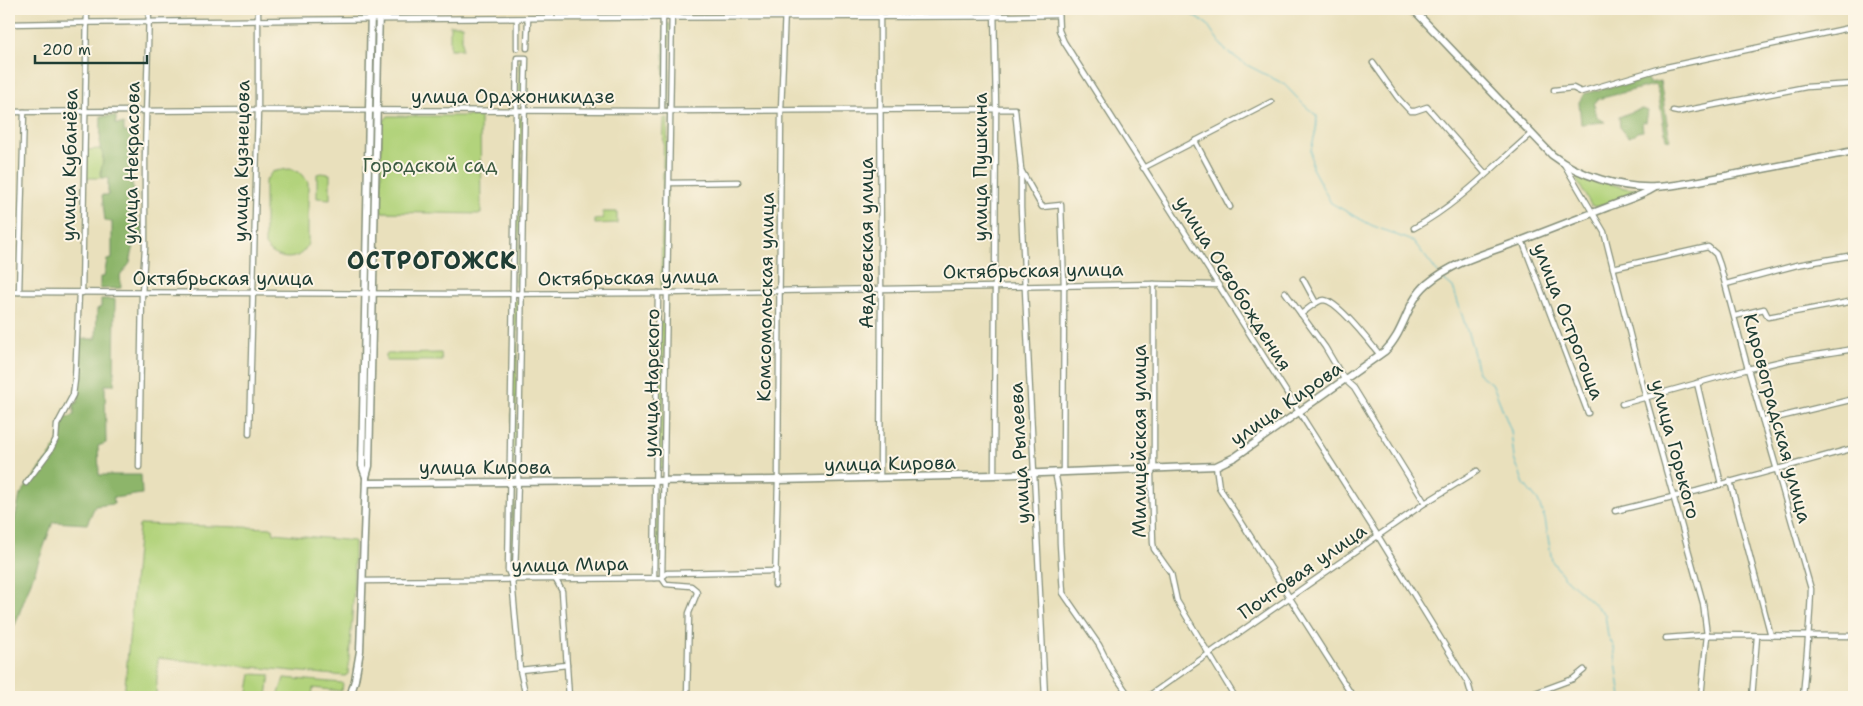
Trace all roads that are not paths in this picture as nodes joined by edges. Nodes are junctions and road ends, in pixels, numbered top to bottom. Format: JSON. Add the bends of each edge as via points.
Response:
{"nodes":[{"id":1,"x":87,"y":9,"type":"edge"},
{"id":2,"x":149,"y":9,"type":"edge"},
{"id":3,"x":258,"y":9,"type":"edge"},
{"id":4,"x":370,"y":9,"type":"edge"},
{"id":5,"x":379,"y":9,"type":"edge"},
{"id":6,"x":663,"y":9,"type":"edge"},
{"id":7,"x":672,"y":9,"type":"edge"},
{"id":8,"x":785,"y":9,"type":"edge"},
{"id":9,"x":880,"y":9,"type":"edge"},
{"id":10,"x":994,"y":9,"type":"edge"},
{"id":11,"x":1058,"y":9,"type":"edge"},
{"id":12,"x":1413,"y":9,"type":"edge"},
{"id":13,"x":1058,"y":15,"type":"junction"},
{"id":14,"x":785,"y":16,"type":"junction"},
{"id":15,"x":880,"y":16,"type":"junction"},
{"id":16,"x":994,"y":17,"type":"junction"},
{"id":17,"x":663,"y":18,"type":"junction"},
{"id":18,"x":672,"y":18,"type":"junction"},
{"id":19,"x":517,"y":19,"type":"junction"},
{"id":20,"x":528,"y":19,"type":"junction"},
{"id":21,"x":258,"y":20,"type":"junction"},
{"id":22,"x":370,"y":20,"type":"junction"},
{"id":23,"x":379,"y":20,"type":"junction"},
{"id":24,"x":148,"y":21,"type":"junction"},
{"id":25,"x":88,"y":22,"type":"junction"},
{"id":26,"x":9,"y":24,"type":"edge"},
{"id":27,"x":1854,"y":27,"type":"edge"},
{"id":28,"x":517,"y":48,"type":"dead end"},
{"id":29,"x":527,"y":48,"type":"dead end"},
{"id":30,"x":1373,"y":62,"type":"dead end"},
{"id":31,"x":1854,"y":84,"type":"edge"},
{"id":32,"x":1554,"y":90,"type":"dead end"},
{"id":33,"x":1271,"y":102,"type":"dead end"},
{"id":34,"x":996,"y":108,"type":"junction"},
{"id":35,"x":258,"y":110,"type":"junction"},
{"id":36,"x":781,"y":110,"type":"junction"},
{"id":37,"x":880,"y":110,"type":"junction"},
{"id":38,"x":1016,"y":110,"type":"joint"},
{"id":39,"x":146,"y":111,"type":"junction"},
{"id":40,"x":368,"y":111,"type":"junction"},
{"id":41,"x":377,"y":111,"type":"junction"},
{"id":42,"x":516,"y":111,"type":"junction"},
{"id":43,"x":524,"y":111,"type":"junction"},
{"id":44,"x":671,"y":111,"type":"junction"},
{"id":45,"x":1672,"y":111,"type":"dead end"},
{"id":46,"x":9,"y":112,"type":"edge"},
{"id":47,"x":24,"y":112,"type":"junction"},
{"id":48,"x":84,"y":112,"type":"junction"},
{"id":49,"x":662,"y":112,"type":"junction"},
{"id":50,"x":1531,"y":134,"type":"junction"},
{"id":51,"x":1195,"y":141,"type":"junction"},
{"id":52,"x":1854,"y":151,"type":"edge"},
{"id":53,"x":1564,"y":163,"type":"junction"},
{"id":54,"x":1143,"y":168,"type":"junction"},
{"id":55,"x":1021,"y":169,"type":"junction"},
{"id":56,"x":1485,"y":174,"type":"junction"},
{"id":57,"x":738,"y":182,"type":"dead end"},
{"id":58,"x":670,"y":183,"type":"junction"},
{"id":59,"x":1654,"y":188,"type":"junction"},
{"id":60,"x":515,"y":195,"type":"junction"},
{"id":61,"x":523,"y":195,"type":"junction"},
{"id":62,"x":1230,"y":207,"type":"dead end"},
{"id":63,"x":1593,"y":213,"type":"junction"},
{"id":64,"x":1414,"y":228,"type":"dead end"},
{"id":65,"x":366,"y":230,"type":"junction"},
{"id":66,"x":375,"y":230,"type":"junction"},
{"id":67,"x":1522,"y":240,"type":"junction"},
{"id":68,"x":1854,"y":255,"type":"edge"},
{"id":69,"x":1613,"y":268,"type":"junction"},
{"id":70,"x":1303,"y":279,"type":"dead end"},
{"id":71,"x":1154,"y":284,"type":"junction"},
{"id":72,"x":1726,"y":284,"type":"junction"},
{"id":73,"x":1025,"y":285,"type":"junction"},
{"id":74,"x":1217,"y":285,"type":"junction"},
{"id":75,"x":994,"y":286,"type":"junction"},
{"id":76,"x":1064,"y":286,"type":"junction"},
{"id":77,"x":882,"y":288,"type":"junction"},
{"id":78,"x":780,"y":290,"type":"junction"},
{"id":79,"x":9,"y":292,"type":"edge"},
{"id":80,"x":19,"y":292,"type":"junction"},
{"id":81,"x":253,"y":292,"type":"junction"},
{"id":82,"x":1285,"y":292,"type":"dead end"},
{"id":83,"x":80,"y":293,"type":"junction"},
{"id":84,"x":658,"y":293,"type":"junction"},
{"id":85,"x":667,"y":293,"type":"junction"},
{"id":86,"x":142,"y":294,"type":"junction"},
{"id":87,"x":365,"y":294,"type":"junction"},
{"id":88,"x":373,"y":294,"type":"junction"},
{"id":89,"x":512,"y":294,"type":"junction"},
{"id":90,"x":520,"y":294,"type":"junction"},
{"id":91,"x":1854,"y":301,"type":"edge"},
{"id":92,"x":1316,"y":303,"type":"junction"},
{"id":93,"x":1301,"y":314,"type":"junction"},
{"id":94,"x":1735,"y":316,"type":"junction"},
{"id":95,"x":1854,"y":350,"type":"edge"},
{"id":96,"x":1380,"y":355,"type":"junction"},
{"id":97,"x":1748,"y":369,"type":"junction"},
{"id":98,"x":1344,"y":378,"type":"junction"},
{"id":99,"x":1697,"y":383,"type":"junction"},
{"id":100,"x":1646,"y":398,"type":"junction"},
{"id":101,"x":1854,"y":399,"type":"edge"},
{"id":102,"x":1622,"y":404,"type":"dead end"},
{"id":103,"x":1298,"y":412,"type":"junction"},
{"id":104,"x":1588,"y":413,"type":"dead end"},
{"id":105,"x":1763,"y":421,"type":"junction"},
{"id":106,"x":249,"y":434,"type":"dead end"},
{"id":107,"x":1854,"y":448,"type":"edge"},
{"id":108,"x":1216,"y":466,"type":"junction"},
{"id":109,"x":139,"y":467,"type":"dead end"},
{"id":110,"x":1154,"y":468,"type":"junction"},
{"id":111,"x":1776,"y":468,"type":"junction"},
{"id":112,"x":1476,"y":471,"type":"dead end"},
{"id":113,"x":1055,"y":472,"type":"junction"},
{"id":114,"x":1063,"y":472,"type":"junction"},
{"id":115,"x":1035,"y":473,"type":"junction"},
{"id":116,"x":994,"y":475,"type":"junction"},
{"id":117,"x":880,"y":478,"type":"junction"},
{"id":118,"x":366,"y":480,"type":"junction"},
{"id":119,"x":654,"y":480,"type":"junction"},
{"id":120,"x":665,"y":480,"type":"junction"},
{"id":121,"x":778,"y":480,"type":"junction"},
{"id":122,"x":1730,"y":481,"type":"junction"},
{"id":123,"x":509,"y":482,"type":"junction"},
{"id":124,"x":518,"y":482,"type":"junction"},
{"id":125,"x":26,"y":483,"type":"dead end"},
{"id":126,"x":1722,"y":484,"type":"junction"},
{"id":127,"x":1673,"y":496,"type":"junction"},
{"id":128,"x":1425,"y":503,"type":"junction"},
{"id":129,"x":1615,"y":511,"type":"dead end"},
{"id":130,"x":1378,"y":536,"type":"junction"},
{"id":131,"x":776,"y":571,"type":"junction"},
{"id":132,"x":654,"y":578,"type":"junction"},
{"id":133,"x":662,"y":578,"type":"junction"},
{"id":134,"x":512,"y":580,"type":"junction"},
{"id":135,"x":556,"y":580,"type":"junction"},
{"id":136,"x":362,"y":581,"type":"junction"},
{"id":137,"x":775,"y":585,"type":"dead end"},
{"id":138,"x":1290,"y":597,"type":"junction"},
{"id":139,"x":1707,"y":635,"type":"junction"},
{"id":140,"x":1771,"y":636,"type":"junction"},
{"id":141,"x":1854,"y":636,"type":"edge"},
{"id":142,"x":1757,"y":637,"type":"junction"},
{"id":143,"x":1807,"y":637,"type":"junction"},
{"id":144,"x":1666,"y":638,"type":"dead end"},
{"id":145,"x":1208,"y":655,"type":"junction"},
{"id":146,"x":566,"y":665,"type":"junction"},
{"id":147,"x":520,"y":670,"type":"junction"},
{"id":148,"x":1584,"y":670,"type":"dead end"},
{"id":149,"x":350,"y":697,"type":"edge"},
{"id":150,"x":526,"y":697,"type":"edge"},
{"id":151,"x":569,"y":697,"type":"edge"},
{"id":152,"x":687,"y":697,"type":"edge"},
{"id":153,"x":1045,"y":697,"type":"edge"},
{"id":154,"x":1130,"y":697,"type":"edge"},
{"id":155,"x":1147,"y":697,"type":"edge"},
{"id":156,"x":1234,"y":697,"type":"edge"},
{"id":157,"x":1353,"y":697,"type":"edge"},
{"id":158,"x":1472,"y":697,"type":"edge"},
{"id":159,"x":1524,"y":697,"type":"edge"},
{"id":160,"x":1701,"y":697,"type":"edge"},
{"id":161,"x":1752,"y":697,"type":"edge"},
{"id":162,"x":1803,"y":697,"type":"edge"}],
"edges":[{"from":1,"to":25,"type":"street","name":"улица Кубанёва"},
{"from":2,"to":24,"type":"street","name":"улица Некрасова"},
{"from":3,"to":21,"type":"street","name":"улица Кузнецова"},
{"from":4,"to":22,"type":"main road"},
{"from":5,"to":23,"type":"main road"},
{"from":6,"to":17,"type":"street"},
{"from":7,"to":18,"type":"street","name":"улица Нарского"},
{"from":8,"to":14,"type":"street","name":"Комсомольская улица"},
{"from":9,"to":15,"type":"street","name":"Авдеевская улица"},
{"from":10,"to":16,"type":"street","name":"улица Пушкина"},
{"from":11,"to":13,"type":"street","name":"улица Освобождения"},
{"from":12,"to":50,"type":"main road"},
{"from":13,"to":16,"type":"street"},
{"from":13,"to":54,"type":"street","name":"улица Освобождения","via":[[1064,42]]},
{"from":14,"to":15,"type":"street"},
{"from":14,"to":18,"type":"street"},
{"from":14,"to":36,"type":"street","name":"Комсомольская улица"},
{"from":15,"to":16,"type":"street"},
{"from":15,"to":37,"type":"street","name":"Авдеевская улица"},
{"from":16,"to":34,"type":"street","name":"улица Пушкина"},
{"from":17,"to":18,"type":"street"},
{"from":17,"to":20,"type":"street"},
{"from":17,"to":49,"type":"street"},
{"from":18,"to":44,"type":"street","name":"улица Нарского"},
{"from":19,"to":20,"type":"street"},
{"from":19,"to":23,"type":"street"},
{"from":19,"to":28,"type":"street"},
{"from":20,"to":29,"type":"street"},
{"from":21,"to":22,"type":"street"},
{"from":21,"to":24,"type":"street"},
{"from":21,"to":35,"type":"street","name":"улица Кузнецова"},
{"from":22,"to":23,"type":"street"},
{"from":22,"to":40,"type":"main road"},
{"from":23,"to":41,"type":"main road"},
{"from":24,"to":25,"type":"street"},
{"from":24,"to":39,"type":"street","name":"улица Некрасова"},
{"from":25,"to":26,"type":"street"},
{"from":25,"to":48,"type":"street","name":"улица Кубанёва"},
{"from":27,"to":32,"type":"street","via":[[1662,68],[1581,92],[1573,88]]},
{"from":30,"to":56,"type":"street","via":[[1410,111],[1427,107]]},
{"from":31,"to":45,"type":"street","via":[[1806,87]]},
{"from":33,"to":51,"type":"street"},
{"from":34,"to":37,"type":"street","name":"улица Орджоникидзе"},
{"from":34,"to":38,"type":"street","name":"улица Орджоникидзе"},
{"from":34,"to":75,"type":"street","name":"улица Пушкина"},
{"from":35,"to":39,"type":"street","name":"улица Орджоникидзе"},
{"from":35,"to":40,"type":"street","name":"улица Орджоникидзе"},
{"from":35,"to":81,"type":"street","name":"улица Кузнецова"},
{"from":36,"to":37,"type":"street","name":"улица Орджоникидзе"},
{"from":36,"to":44,"type":"street","name":"улица Орджоникидзе"},
{"from":36,"to":78,"type":"street","name":"Комсомольская улица"},
{"from":37,"to":77,"type":"street","name":"Авдеевская улица"},
{"from":38,"to":55,"type":"street","name":"улица Рылеева"},
{"from":39,"to":48,"type":"street","name":"улица Орджоникидзе"},
{"from":39,"to":86,"type":"street","name":"улица Некрасова"},
{"from":40,"to":41,"type":"street","name":"улица Орджоникидзе"},
{"from":40,"to":65,"type":"main road"},
{"from":41,"to":42,"type":"street","name":"улица Орджоникидзе"},
{"from":41,"to":66,"type":"main road"},
{"from":42,"to":43,"type":"street","name":"улица Орджоникидзе"},
{"from":42,"to":43,"type":"street","via":[[517,58],[526,58]]},
{"from":42,"to":60,"type":"street"},
{"from":43,"to":49,"type":"street","name":"улица Орджоникидзе"},
{"from":43,"to":61,"type":"street"},
{"from":44,"to":49,"type":"street","name":"улица Орджоникидзе"},
{"from":44,"to":58,"type":"street","name":"улица Нарского"},
{"from":46,"to":47,"type":"street","name":"улица Орджоникидзе"},
{"from":47,"to":48,"type":"street","name":"улица Орджоникидзе"},
{"from":47,"to":80,"type":"street"},
{"from":48,"to":83,"type":"street","name":"улица Кубанёва"},
{"from":50,"to":53,"type":"main road"},
{"from":50,"to":56,"type":"street"},
{"from":51,"to":54,"type":"street"},
{"from":51,"to":62,"type":"street"},
{"from":52,"to":59,"type":"main road"},
{"from":53,"to":59,"type":"main road","via":[[1600,178]]},
{"from":53,"to":63,"type":"street","name":"улица Горького"},
{"from":54,"to":74,"type":"street","name":"улица Освобождения"},
{"from":55,"to":73,"type":"street","name":"улица Рылеева"},
{"from":55,"to":76,"type":"street","via":[[1042,207],[1061,205]]},
{"from":56,"to":64,"type":"street","via":[[1431,219]]},
{"from":57,"to":58,"type":"street"},
{"from":58,"to":85,"type":"street","name":"улица Нарского"},
{"from":59,"to":63,"type":"main road","name":"улица Кирова"},
{"from":60,"to":61,"type":"street"},
{"from":60,"to":89,"type":"street"},
{"from":61,"to":90,"type":"street"},
{"from":63,"to":67,"type":"main road","name":"улица Кирова"},
{"from":63,"to":69,"type":"street","name":"улица Горького","via":[[1604,232]]},
{"from":65,"to":66,"type":"main road"},
{"from":65,"to":87,"type":"main road"},
{"from":66,"to":88,"type":"main road"},
{"from":67,"to":96,"type":"main road","name":"улица Кирова","via":[[1466,260],[1432,280],[1414,298],[1398,336]]},
{"from":67,"to":104,"type":"street","name":"улица Острогоща"},
{"from":68,"to":72,"type":"street","via":[[1797,265]]},
{"from":69,"to":72,"type":"street","name":"Кировоградская улица","via":[[1708,247],[1716,254]]},
{"from":69,"to":100,"type":"street","name":"улица Горького"},
{"from":70,"to":92,"type":"street"},
{"from":71,"to":74,"type":"street","name":"Октябрьская улица"},
{"from":71,"to":76,"type":"street","name":"Октябрьская улица"},
{"from":71,"to":110,"type":"street","name":"Милицейская улица"},
{"from":72,"to":94,"type":"street","name":"Кировоградская улица"},
{"from":73,"to":75,"type":"street","name":"Октябрьская улица"},
{"from":73,"to":76,"type":"street","name":"Октябрьская улица"},
{"from":73,"to":115,"type":"street","name":"улица Рылеева"},
{"from":74,"to":103,"type":"street","name":"улица Освобождения"},
{"from":75,"to":77,"type":"street","name":"Октябрьская улица"},
{"from":75,"to":116,"type":"street","name":"улица Пушкина"},
{"from":76,"to":114,"type":"street"},
{"from":77,"to":78,"type":"street","name":"Октябрьская улица"},
{"from":77,"to":117,"type":"street","name":"Авдеевская улица"},
{"from":78,"to":85,"type":"street","name":"Октябрьская улица"},
{"from":78,"to":121,"type":"street","name":"Комсомольская улица"},
{"from":79,"to":80,"type":"street","name":"Октябрьская улица"},
{"from":80,"to":83,"type":"street","name":"Октябрьская улица"},
{"from":81,"to":86,"type":"street","name":"Октябрьская улица"},
{"from":81,"to":87,"type":"street","name":"Октябрьская улица"},
{"from":81,"to":106,"type":"street","name":"улица Кузнецова"},
{"from":82,"to":93,"type":"street"},
{"from":83,"to":86,"type":"street","name":"Октябрьская улица"},
{"from":83,"to":125,"type":"street","name":"улица Кубанёва","via":[[73,395],[56,425],[56,439],[50,452]]},
{"from":84,"to":85,"type":"street","name":"Октябрьская улица"},
{"from":84,"to":90,"type":"street","name":"Октябрьская улица"},
{"from":84,"to":119,"type":"street","name":"улица Нарского"},
{"from":85,"to":120,"type":"street","name":"улица Нарского"},
{"from":86,"to":109,"type":"street","name":"улица Некрасова"},
{"from":87,"to":88,"type":"street","name":"Октябрьская улица"},
{"from":87,"to":118,"type":"main road","via":[[362,466]]},
{"from":88,"to":89,"type":"street","name":"Октябрьская улица"},
{"from":88,"to":118,"type":"main road"},
{"from":89,"to":90,"type":"street","name":"Октябрьская улица"},
{"from":89,"to":123,"type":"street"},
{"from":90,"to":124,"type":"street"},
{"from":91,"to":94,"type":"street","via":[[1768,317],[1764,309]]},
{"from":92,"to":93,"type":"street"},
{"from":92,"to":96,"type":"street","via":[[1326,300],[1338,308]]},
{"from":93,"to":98,"type":"street"},
{"from":94,"to":97,"type":"street","name":"Кировоградская улица"},
{"from":95,"to":97,"type":"street"},
{"from":96,"to":98,"type":"main road","name":"улица Кирова"},
{"from":97,"to":99,"type":"street"},
{"from":97,"to":105,"type":"street","name":"Кировоградская улица"},
{"from":98,"to":103,"type":"main road","name":"улица Кирова"},
{"from":98,"to":128,"type":"street","via":[[1364,403]]},
{"from":99,"to":100,"type":"street"},
{"from":99,"to":126,"type":"street"},
{"from":100,"to":102,"type":"street"},
{"from":100,"to":127,"type":"street","name":"улица Горького"},
{"from":101,"to":105,"type":"street"},
{"from":103,"to":108,"type":"main road","name":"улица Кирова","via":[[1235,457]]},
{"from":103,"to":130,"type":"street","name":"улица Освобождения"},
{"from":105,"to":111,"type":"street","name":"Кировоградская улица"},
{"from":107,"to":111,"type":"street"},
{"from":108,"to":110,"type":"main road","name":"улица Кирова"},
{"from":108,"to":138,"type":"street","via":[[1219,487]]},
{"from":110,"to":114,"type":"main road","name":"улица Кирова"},
{"from":110,"to":145,"type":"street","name":"Милицейская улица","via":[[1151,474],[1154,549],[1171,573],[1177,601]]},
{"from":111,"to":122,"type":"street"},
{"from":111,"to":143,"type":"street","name":"Кировоградская улица","via":[[1811,589]]},
{"from":112,"to":128,"type":"street","name":"Почтовая улица"},
{"from":113,"to":114,"type":"main road","name":"улица Кирова"},
{"from":113,"to":115,"type":"main road","name":"улица Кирова"},
{"from":113,"to":154,"type":"street","via":[[1059,492],[1063,592]]},
{"from":115,"to":116,"type":"main road","name":"улица Кирова"},
{"from":115,"to":153,"type":"street","name":"улица Рылеева"},
{"from":116,"to":117,"type":"main road","name":"улица Кирова"},
{"from":117,"to":121,"type":"main road","name":"улица Кирова"},
{"from":118,"to":123,"type":"main road","name":"улица Кирова"},
{"from":118,"to":136,"type":"main road"},
{"from":119,"to":120,"type":"main road","name":"улица Кирова"},
{"from":119,"to":124,"type":"main road","name":"улица Кирова"},
{"from":119,"to":132,"type":"street","name":"улица Нарского"},
{"from":120,"to":121,"type":"main road","name":"улица Кирова"},
{"from":120,"to":133,"type":"street","name":"улица Нарского"},
{"from":121,"to":131,"type":"street","name":"Комсомольская улица"},
{"from":122,"to":126,"type":"street"},
{"from":122,"to":140,"type":"street"},
{"from":123,"to":124,"type":"main road","name":"улица Кирова"},
{"from":123,"to":134,"type":"street","via":[[508,570]]},
{"from":124,"to":134,"type":"street"},
{"from":126,"to":127,"type":"street"},
{"from":127,"to":129,"type":"street"},
{"from":127,"to":139,"type":"street","name":"улица Горького","via":[[1703,602]]},
{"from":128,"to":130,"type":"street","name":"Почтовая улица"},
{"from":130,"to":138,"type":"street","name":"Почтовая улица"},
{"from":130,"to":158,"type":"street","name":"улица Освобождения","via":[[1468,683]]},
{"from":131,"to":133,"type":"street","name":"улица Мира","via":[[666,573]]},
{"from":131,"to":137,"type":"street","name":"Комсомольская улица"},
{"from":132,"to":133,"type":"street","name":"улица Мира"},
{"from":132,"to":135,"type":"street","name":"улица Мира"},
{"from":133,"to":152,"type":"street","via":[[670,586],[691,586],[697,593],[689,613]]},
{"from":134,"to":135,"type":"street","name":"улица Мира"},
{"from":134,"to":136,"type":"street","name":"улица Мира"},
{"from":134,"to":147,"type":"street"},
{"from":135,"to":146,"type":"street","via":[[562,591]]},
{"from":136,"to":149,"type":"main road","via":[[360,651]]},
{"from":138,"to":145,"type":"street","name":"Почтовая улица"},
{"from":138,"to":157,"type":"street"},
{"from":139,"to":142,"type":"street"},
{"from":139,"to":144,"type":"street"},
{"from":139,"to":160,"type":"street","name":"улица Горького"},
{"from":140,"to":142,"type":"street"},
{"from":140,"to":143,"type":"street"},
{"from":141,"to":143,"type":"street"},
{"from":142,"to":161,"type":"street"},
{"from":143,"to":162,"type":"street","name":"Кировоградская улица"},
{"from":145,"to":155,"type":"street","name":"Почтовая улица"},
{"from":145,"to":156,"type":"street","name":"Милицейская улица"},
{"from":146,"to":147,"type":"street"},
{"from":146,"to":151,"type":"street"},
{"from":147,"to":150,"type":"street"},
{"from":148,"to":159,"type":"street","via":[[1573,678]]}]}
